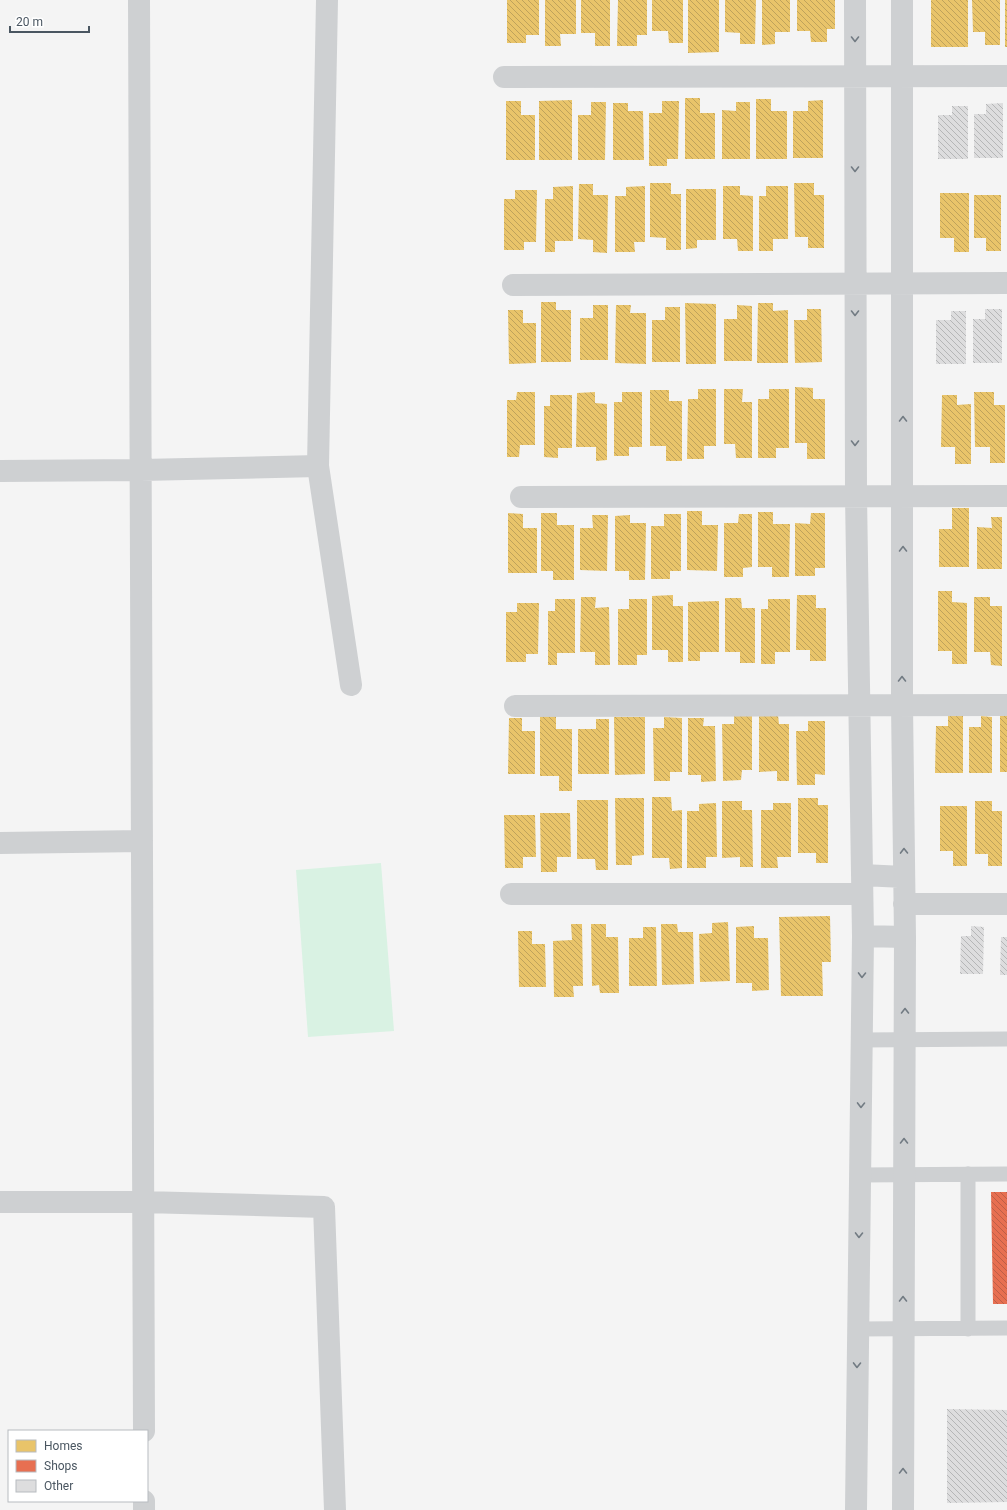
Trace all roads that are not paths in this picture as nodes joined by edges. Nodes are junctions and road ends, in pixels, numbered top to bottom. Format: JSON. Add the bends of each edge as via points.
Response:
{"nodes":[{"id":1,"x":139,"y":0,"type":"edge"},
{"id":2,"x":327,"y":0,"type":"edge"},
{"id":3,"x":855,"y":0,"type":"edge"},
{"id":4,"x":902,"y":0,"type":"edge"},
{"id":5,"x":902,"y":76,"type":"junction"},
{"id":6,"x":1007,"y":76,"type":"edge"},
{"id":7,"x":504,"y":77,"type":"dead end"},
{"id":8,"x":855,"y":77,"type":"junction"},
{"id":9,"x":513,"y":284,"type":"dead end"},
{"id":10,"x":855,"y":284,"type":"junction"},
{"id":11,"x":902,"y":284,"type":"junction"},
{"id":12,"x":1007,"y":284,"type":"edge"},
{"id":13,"x":318,"y":466,"type":"junction"},
{"id":14,"x":141,"y":470,"type":"junction"},
{"id":15,"x":0,"y":471,"type":"edge"},
{"id":16,"x":856,"y":496,"type":"junction"},
{"id":17,"x":903,"y":496,"type":"junction"},
{"id":18,"x":1007,"y":496,"type":"edge"},
{"id":19,"x":521,"y":497,"type":"dead end"},
{"id":20,"x":351,"y":685,"type":"dead end"},
{"id":21,"x":902,"y":705,"type":"junction"},
{"id":22,"x":1007,"y":705,"type":"edge"},
{"id":23,"x":515,"y":706,"type":"dead end"},
{"id":24,"x":859,"y":706,"type":"junction"},
{"id":25,"x":142,"y":841,"type":"junction"},
{"id":26,"x":0,"y":843,"type":"edge"},
{"id":27,"x":904,"y":877,"type":"junction"},
{"id":28,"x":862,"y":885,"type":"junction"},
{"id":29,"x":511,"y":894,"type":"dead end"},
{"id":30,"x":904,"y":904,"type":"junction"},
{"id":31,"x":1007,"y":904,"type":"edge"},
{"id":32,"x":863,"y":936,"type":"junction"},
{"id":33,"x":905,"y":937,"type":"junction"},
{"id":34,"x":1007,"y":1039,"type":"edge"},
{"id":35,"x":862,"y":1040,"type":"junction"},
{"id":36,"x":905,"y":1040,"type":"junction"},
{"id":37,"x":968,"y":1174,"type":"junction"},
{"id":38,"x":1007,"y":1174,"type":"edge"},
{"id":39,"x":860,"y":1175,"type":"junction"},
{"id":40,"x":904,"y":1175,"type":"junction"},
{"id":41,"x":0,"y":1202,"type":"edge"},
{"id":42,"x":144,"y":1202,"type":"junction"},
{"id":43,"x":1007,"y":1328,"type":"edge"},
{"id":44,"x":858,"y":1329,"type":"junction"},
{"id":45,"x":903,"y":1329,"type":"junction"},
{"id":46,"x":968,"y":1329,"type":"junction"},
{"id":47,"x":144,"y":1430,"type":"edge"},
{"id":48,"x":335,"y":1510,"type":"edge"},
{"id":49,"x":856,"y":1510,"type":"edge"},
{"id":50,"x":903,"y":1510,"type":"edge"}],
"edges":[{"from":1,"to":14,"type":"street"},
{"from":2,"to":13,"type":"street"},
{"from":3,"to":8,"type":"street","one_way":true},
{"from":4,"to":5,"type":"street"},
{"from":5,"to":6,"type":"street"},
{"from":5,"to":8,"type":"street"},
{"from":5,"to":11,"type":"street"},
{"from":7,"to":8,"type":"street"},
{"from":8,"to":10,"type":"street","one_way":true},
{"from":9,"to":10,"type":"street"},
{"from":10,"to":11,"type":"street"},
{"from":10,"to":16,"type":"street","one_way":true},
{"from":11,"to":12,"type":"street"},
{"from":17,"to":11,"type":"street","one_way":true},
{"from":13,"to":14,"type":"street"},
{"from":13,"to":20,"type":"street"},
{"from":14,"to":15,"type":"street"},
{"from":14,"to":25,"type":"street"},
{"from":16,"to":17,"type":"street"},
{"from":16,"to":19,"type":"street"},
{"from":16,"to":24,"type":"street"},
{"from":17,"to":18,"type":"street"},
{"from":21,"to":17,"type":"street","one_way":true},
{"from":21,"to":22,"type":"street"},
{"from":21,"to":24,"type":"street"},
{"from":27,"to":21,"type":"street","one_way":true},
{"from":23,"to":24,"type":"street"},
{"from":24,"to":28,"type":"street"},
{"from":25,"to":26,"type":"street"},
{"from":25,"to":42,"type":"street"},
{"from":27,"to":28,"type":"street"},
{"from":27,"to":30,"type":"street"},
{"from":28,"to":29,"type":"street"},
{"from":28,"to":32,"type":"street"},
{"from":30,"to":31,"type":"street"},
{"from":30,"to":33,"type":"street"},
{"from":32,"to":33,"type":"street"},
{"from":32,"to":35,"type":"street","one_way":true},
{"from":36,"to":33,"type":"street","one_way":true},
{"from":34,"to":36,"type":"lane"},
{"from":35,"to":36,"type":"lane"},
{"from":35,"to":39,"type":"street","one_way":true},
{"from":40,"to":36,"type":"street","one_way":true},
{"from":37,"to":38,"type":"lane"},
{"from":37,"to":40,"type":"lane"},
{"from":37,"to":46,"type":"lane"},
{"from":39,"to":40,"type":"lane"},
{"from":39,"to":44,"type":"street","one_way":true},
{"from":45,"to":40,"type":"street","one_way":true},
{"from":41,"to":42,"type":"street"},
{"from":42,"to":47,"type":"street"},
{"from":42,"to":48,"type":"street","via":[[324,1207]]},
{"from":43,"to":46,"type":"lane"},
{"from":44,"to":45,"type":"lane"},
{"from":44,"to":49,"type":"street","one_way":true},
{"from":45,"to":46,"type":"lane"},
{"from":50,"to":45,"type":"street","one_way":true}]}
